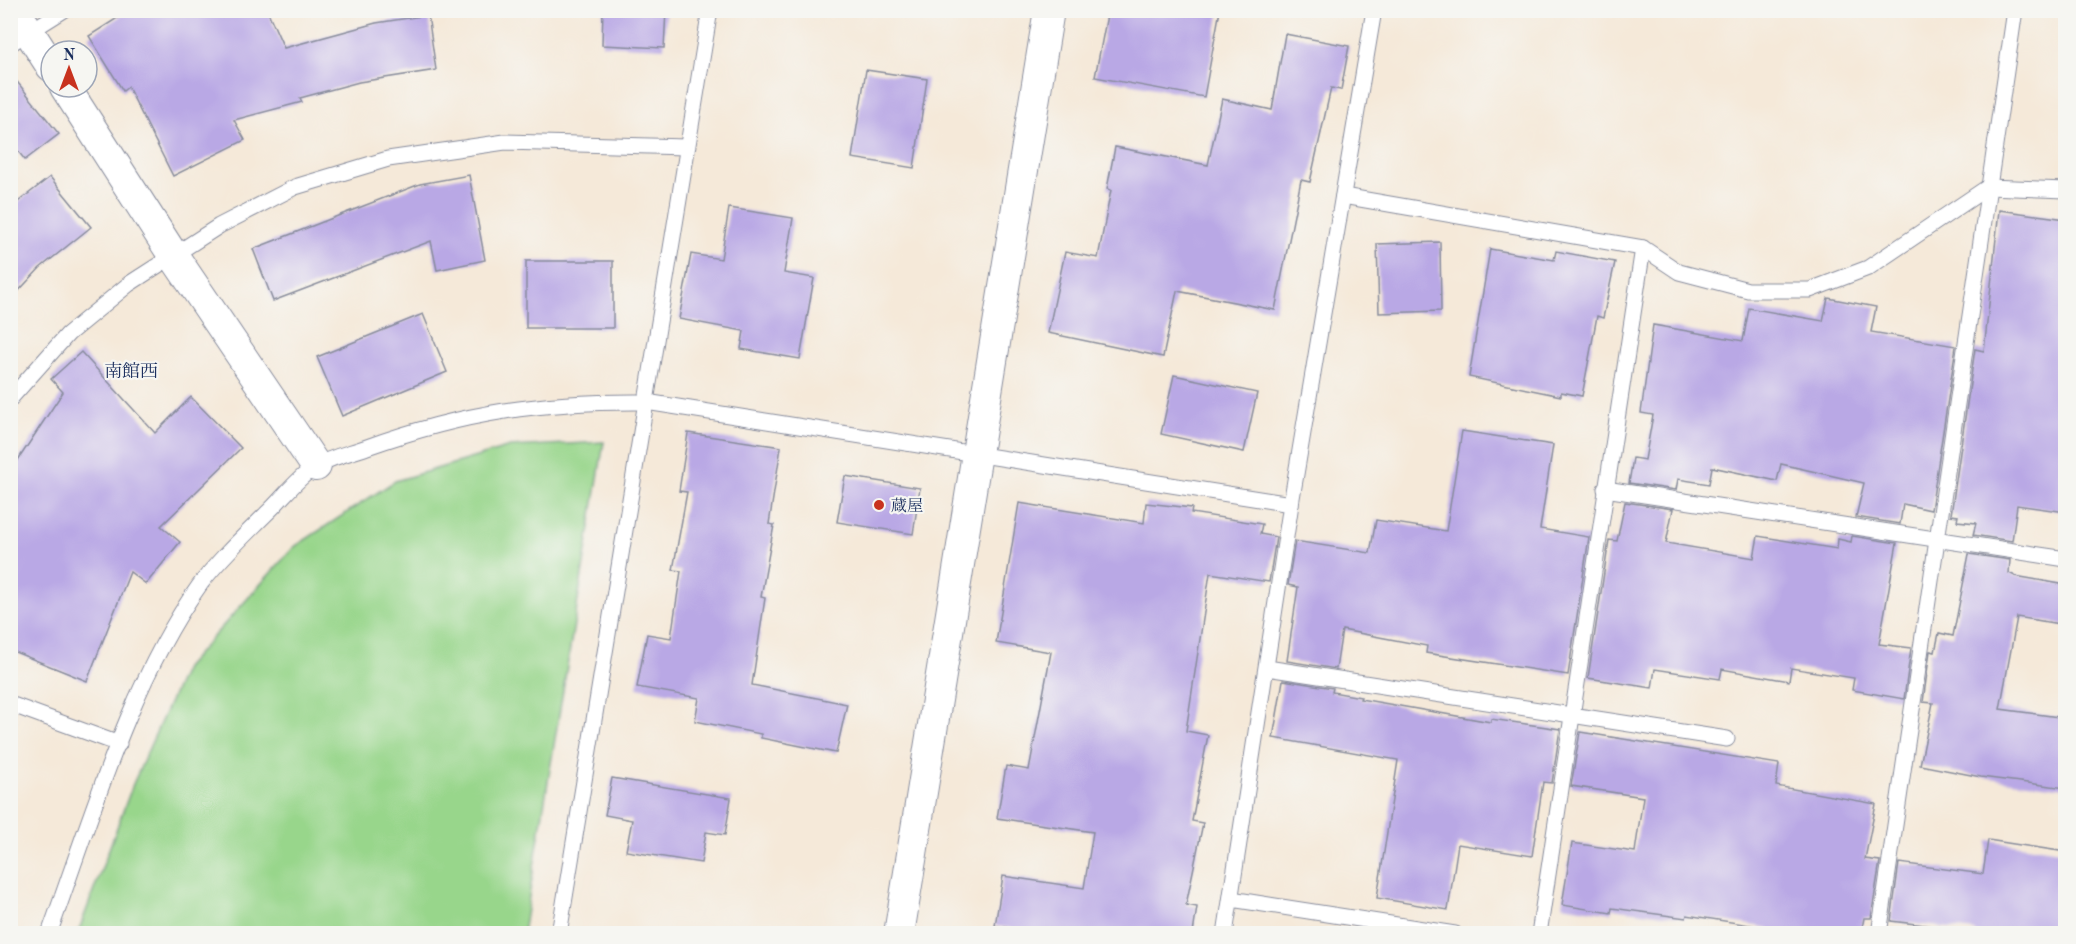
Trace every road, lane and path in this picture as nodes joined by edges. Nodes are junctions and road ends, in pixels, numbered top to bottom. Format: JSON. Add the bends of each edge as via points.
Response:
{"nodes":[{"id":1,"x":64,"y":10,"type":"edge"},
{"id":2,"x":710,"y":10,"type":"edge"},
{"id":3,"x":1049,"y":10,"type":"edge"},
{"id":4,"x":1374,"y":10,"type":"edge"},
{"id":5,"x":2015,"y":10,"type":"edge"},
{"id":6,"x":18,"y":28,"type":"edge"},
{"id":7,"x":39,"y":52,"type":"edge"},
{"id":8,"x":73,"y":99,"type":"edge"},
{"id":9,"x":686,"y":147,"type":"junction"},
{"id":10,"x":1988,"y":187,"type":"junction"},
{"id":11,"x":2066,"y":190,"type":"edge"},
{"id":12,"x":1343,"y":196,"type":"junction"},
{"id":13,"x":1643,"y":248,"type":"junction"},
{"id":14,"x":173,"y":255,"type":"junction"},
{"id":15,"x":10,"y":399,"type":"edge"},
{"id":16,"x":646,"y":402,"type":"junction"},
{"id":17,"x":979,"y":455,"type":"junction"},
{"id":18,"x":316,"y":466,"type":"junction"},
{"id":19,"x":1605,"y":489,"type":"junction"},
{"id":20,"x":1291,"y":504,"type":"junction"},
{"id":21,"x":1935,"y":541,"type":"junction"},
{"id":22,"x":2066,"y":559,"type":"edge"},
{"id":23,"x":1267,"y":668,"type":"junction"},
{"id":24,"x":10,"y":704,"type":"edge"},
{"id":25,"x":1571,"y":717,"type":"junction"},
{"id":26,"x":1727,"y":739,"type":"dead end"},
{"id":27,"x":119,"y":744,"type":"junction"},
{"id":28,"x":1231,"y":899,"type":"junction"},
{"id":29,"x":49,"y":933,"type":"edge"},
{"id":30,"x":559,"y":933,"type":"edge"},
{"id":31,"x":899,"y":933,"type":"edge"},
{"id":32,"x":1226,"y":933,"type":"edge"},
{"id":33,"x":1455,"y":933,"type":"edge"},
{"id":34,"x":1539,"y":933,"type":"edge"},
{"id":35,"x":1880,"y":933,"type":"edge"}],
"edges":[{"from":1,"to":6,"type":"lane"},
{"from":2,"to":9,"type":"lane"},
{"from":3,"to":17,"type":"street"},
{"from":4,"to":12,"type":"lane"},
{"from":5,"to":10,"type":"lane"},
{"from":6,"to":7,"type":"street"},
{"from":8,"to":14,"type":"street"},
{"from":9,"to":14,"type":"lane","via":[[505,142],[388,159],[295,187]]},
{"from":9,"to":16,"type":"lane"},
{"from":10,"to":11,"type":"lane"},
{"from":10,"to":13,"type":"lane","via":[[1868,268],[1810,290],[1748,290],[1679,272]]},
{"from":10,"to":21,"type":"lane"},
{"from":12,"to":13,"type":"lane"},
{"from":12,"to":20,"type":"lane"},
{"from":13,"to":19,"type":"lane"},
{"from":14,"to":15,"type":"lane","via":[[129,284],[68,334]]},
{"from":14,"to":18,"type":"street"},
{"from":16,"to":17,"type":"lane"},
{"from":16,"to":18,"type":"lane","via":[[590,402],[501,410],[450,420]]},
{"from":16,"to":30,"type":"lane"},
{"from":17,"to":20,"type":"lane"},
{"from":17,"to":31,"type":"street"},
{"from":18,"to":27,"type":"lane","via":[[200,584],[163,642]]},
{"from":19,"to":21,"type":"lane"},
{"from":19,"to":25,"type":"lane"},
{"from":20,"to":23,"type":"lane"},
{"from":21,"to":22,"type":"lane"},
{"from":21,"to":35,"type":"lane"},
{"from":23,"to":25,"type":"lane"},
{"from":23,"to":28,"type":"lane"},
{"from":24,"to":27,"type":"lane"},
{"from":25,"to":26,"type":"lane"},
{"from":25,"to":34,"type":"lane"},
{"from":27,"to":29,"type":"lane"},
{"from":28,"to":32,"type":"lane"},
{"from":28,"to":33,"type":"lane"}]}
